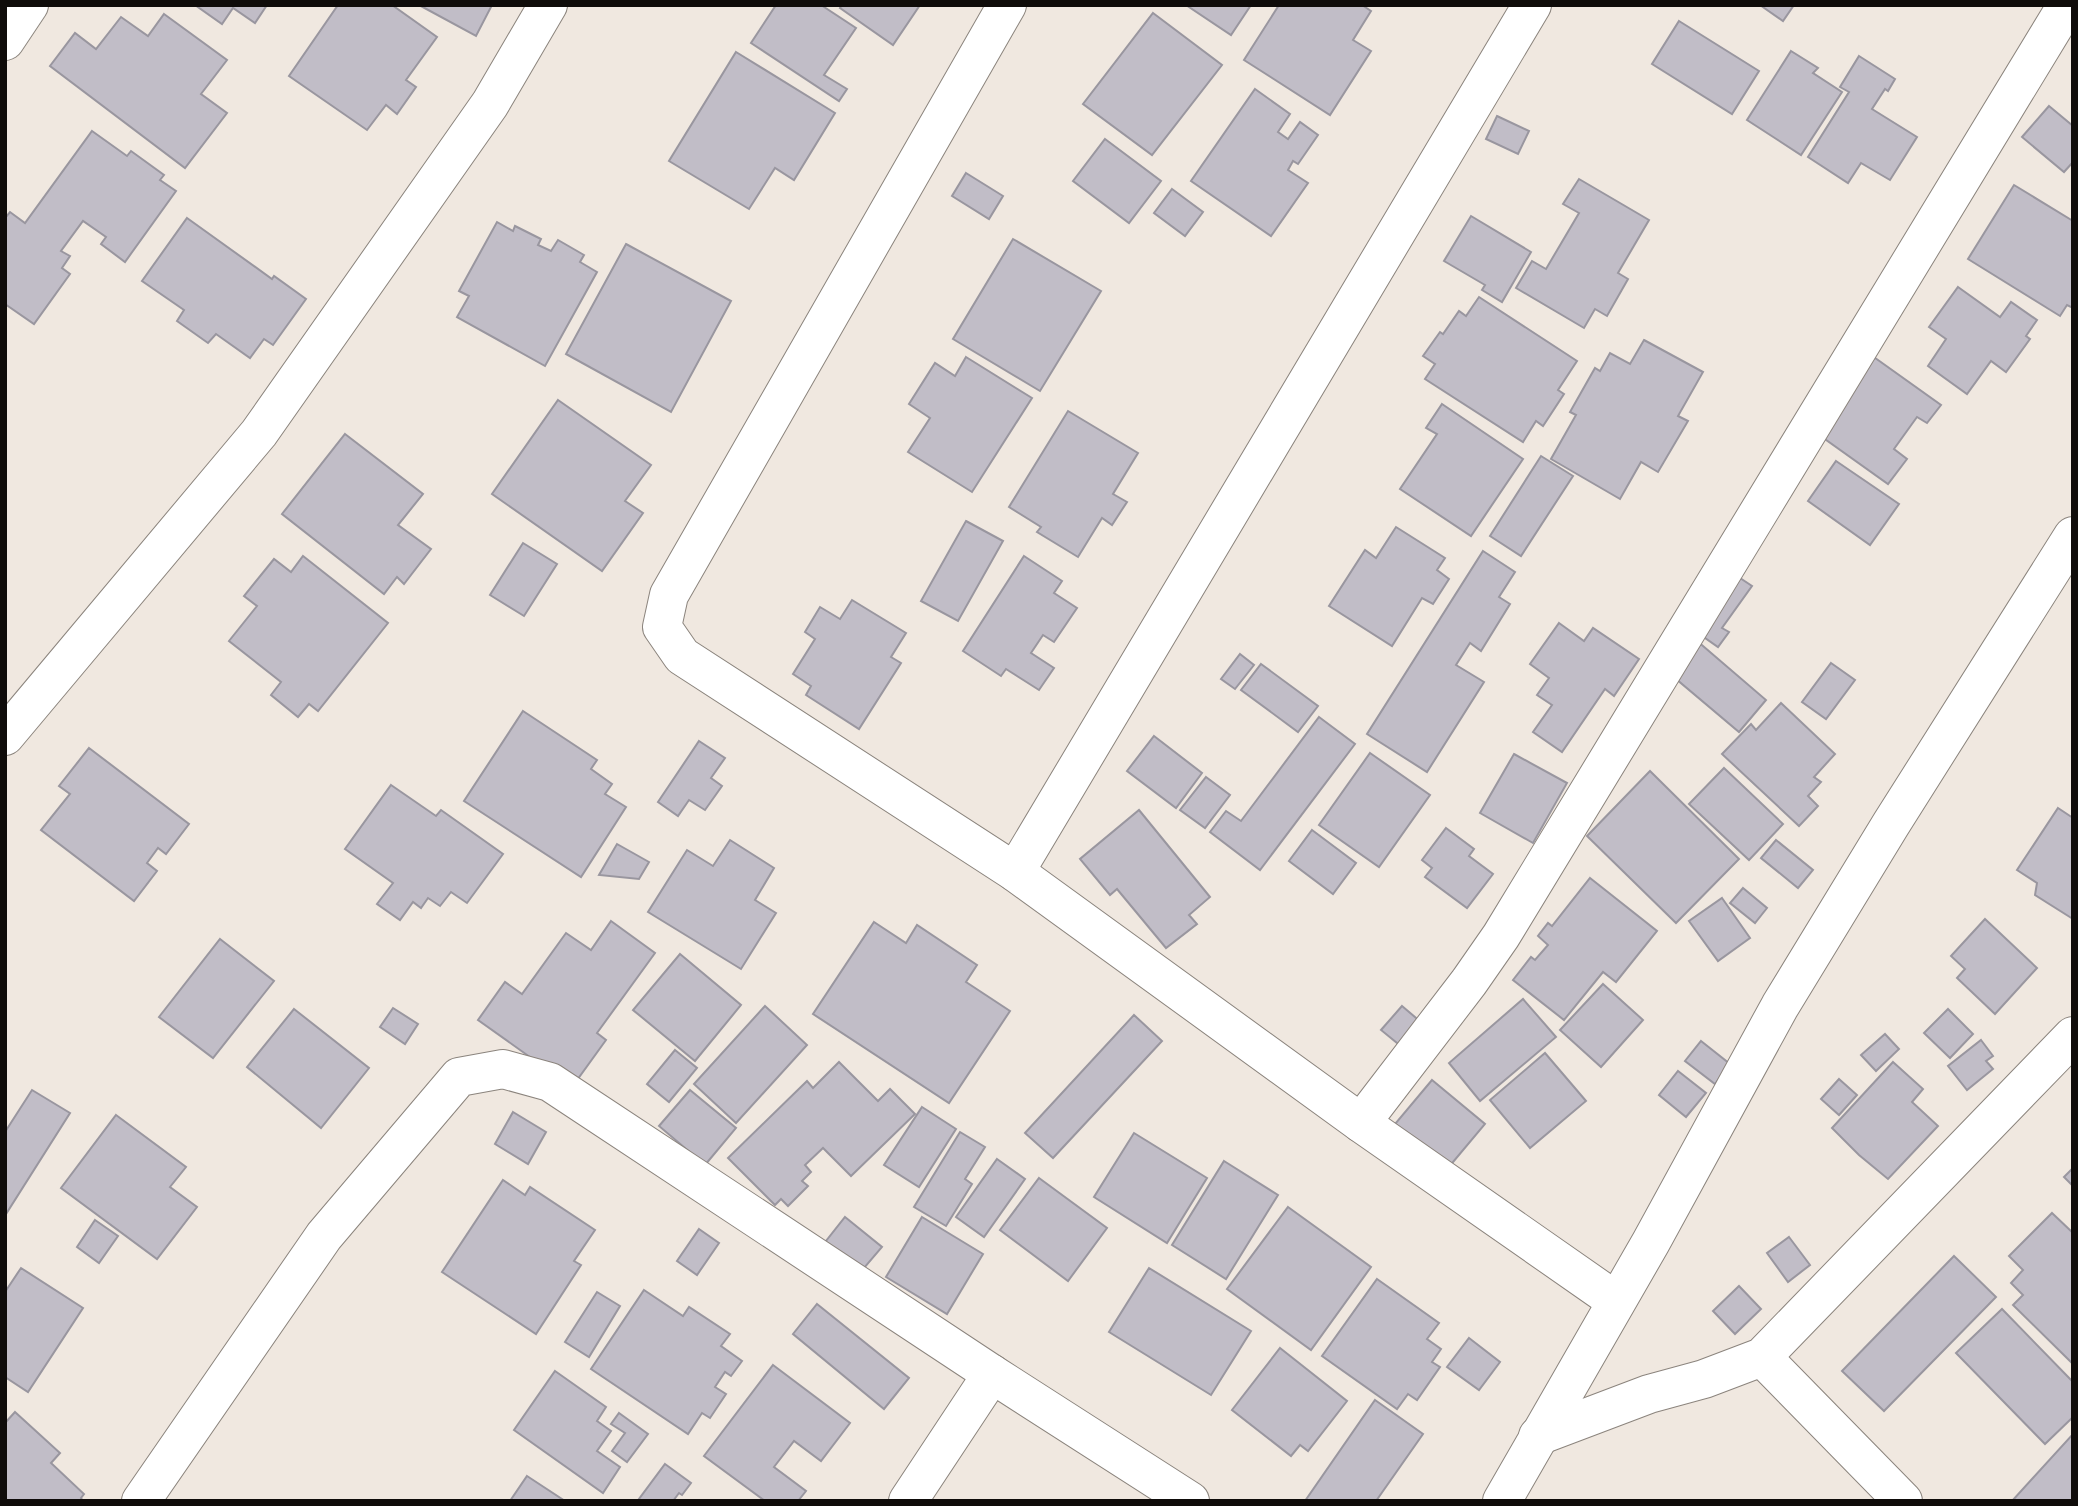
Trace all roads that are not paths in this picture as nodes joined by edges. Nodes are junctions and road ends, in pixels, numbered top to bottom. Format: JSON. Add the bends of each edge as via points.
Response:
{"nodes":[{"id":1,"x":29,"y":5,"type":"edge"},
{"id":2,"x":548,"y":5,"type":"edge"},
{"id":3,"x":1007,"y":5,"type":"edge"},
{"id":4,"x":1532,"y":5,"type":"edge"},
{"id":5,"x":2067,"y":5,"type":"edge"},
{"id":6,"x":5,"y":41,"type":"edge"},
{"id":7,"x":2073,"y":537,"type":"edge"},
{"id":8,"x":5,"y":736,"type":"edge"},
{"id":9,"x":1015,"y":872,"type":"junction"},
{"id":10,"x":2073,"y":1036,"type":"edge"},
{"id":11,"x":1361,"y":1123,"type":"junction"},
{"id":12,"x":1616,"y":1301,"type":"junction"},
{"id":13,"x":1762,"y":1357,"type":"junction"},
{"id":14,"x":992,"y":1374,"type":"junction"},
{"id":15,"x":1538,"y":1436,"type":"junction"},
{"id":16,"x":141,"y":1501,"type":"edge"},
{"id":17,"x":908,"y":1501,"type":"edge"},
{"id":18,"x":1190,"y":1501,"type":"edge"},
{"id":19,"x":1502,"y":1501,"type":"edge"},
{"id":20,"x":1903,"y":1501,"type":"edge"}],
"edges":[{"from":1,"to":6,"type":"street"},
{"from":2,"to":8,"type":"street","via":[[490,104],[259,433]]},
{"from":3,"to":9,"type":"street","via":[[669,595],[662,627],[682,656]]},
{"from":4,"to":9,"type":"street"},
{"from":5,"to":11,"type":"street","via":[[1500,936]]},
{"from":7,"to":12,"type":"street","via":[[1780,1006]]},
{"from":9,"to":11,"type":"street"},
{"from":10,"to":13,"type":"street"},
{"from":11,"to":12,"type":"street"},
{"from":12,"to":15,"type":"street"},
{"from":13,"to":15,"type":"street"},
{"from":13,"to":20,"type":"street"},
{"from":14,"to":16,"type":"street","via":[[550,1082],[503,1069],[459,1077],[324,1236]]},
{"from":14,"to":17,"type":"street"},
{"from":14,"to":18,"type":"street"},
{"from":15,"to":19,"type":"street"}]}
